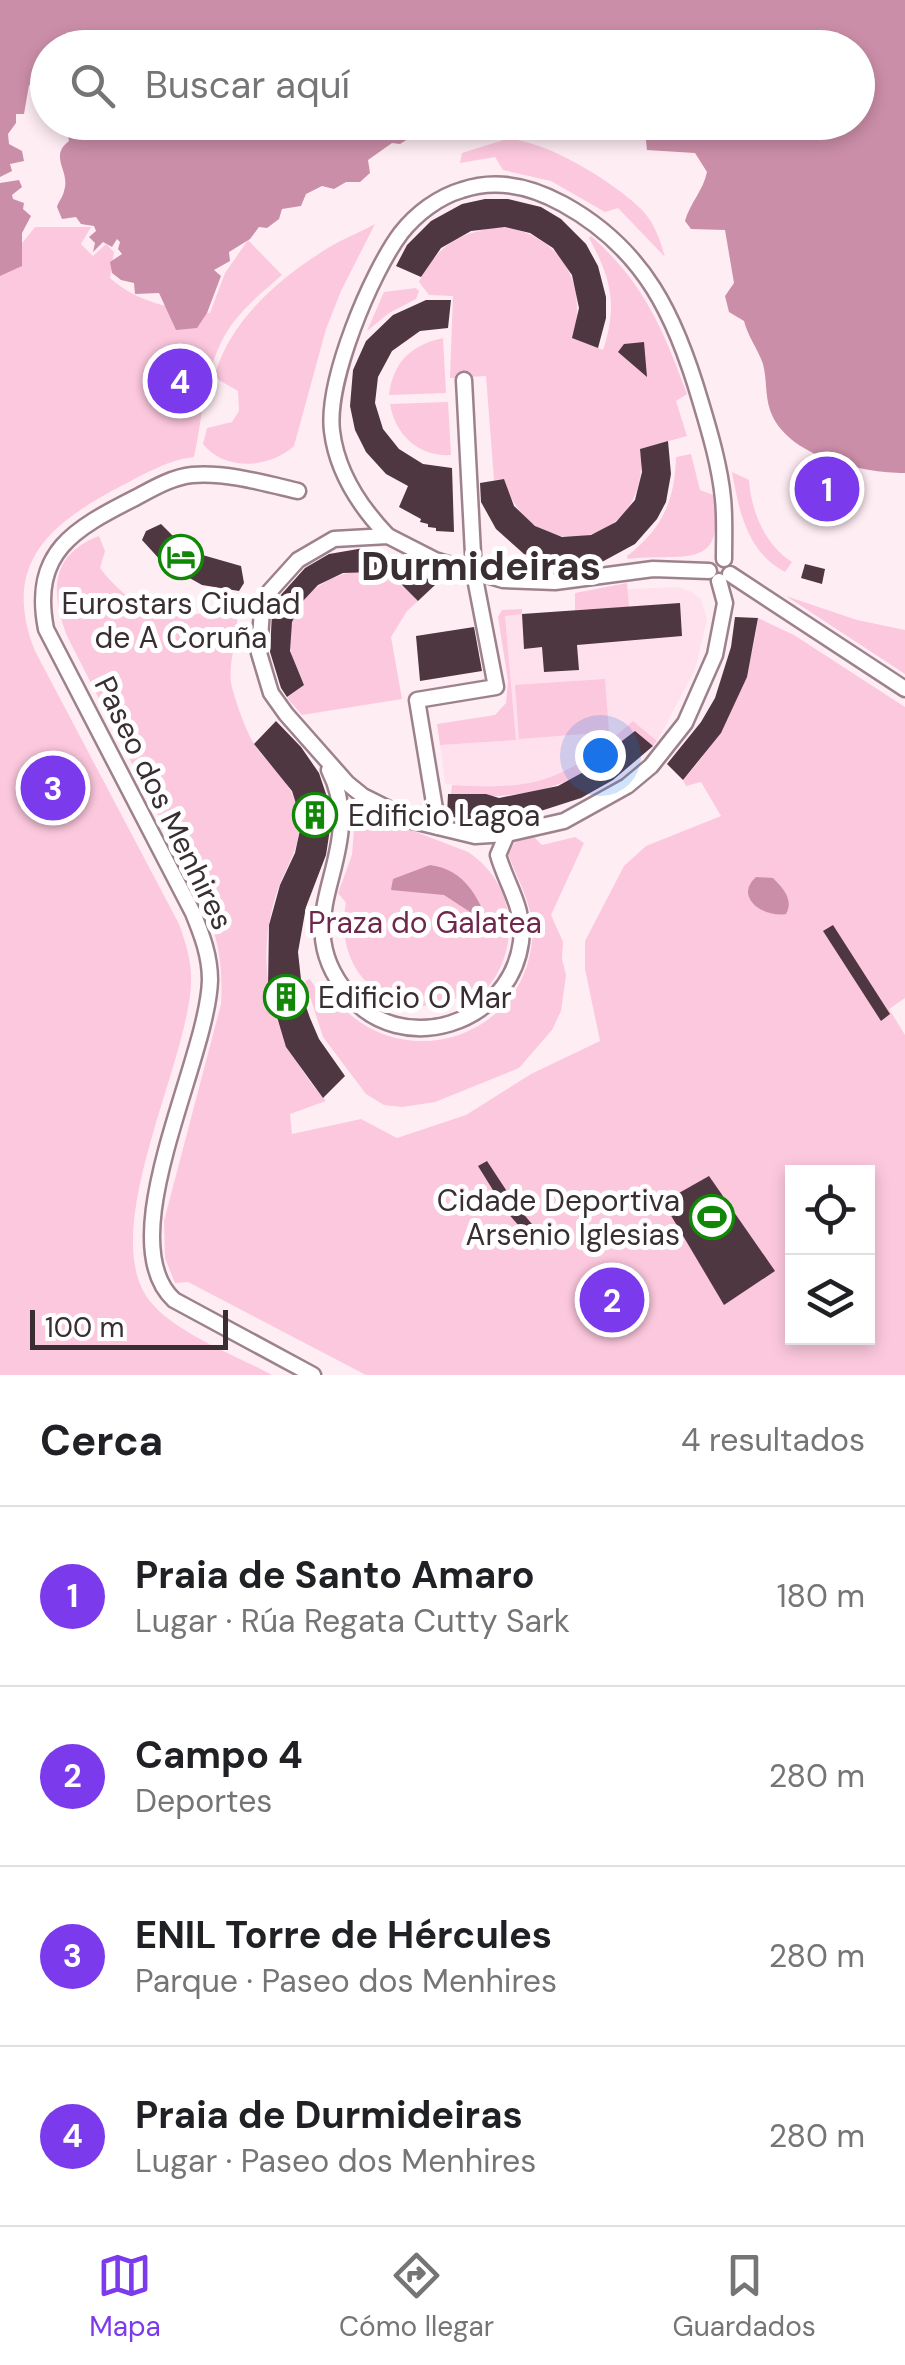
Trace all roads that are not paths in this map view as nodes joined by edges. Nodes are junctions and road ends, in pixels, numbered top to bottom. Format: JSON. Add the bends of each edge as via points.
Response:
{"nodes":[{"id":1,"x":464,"y":380,"type":"dead end"},
{"id":2,"x":298,"y":491,"type":"dead end"},
{"id":3,"x":388,"y":536,"type":"junction"},
{"id":4,"x":474,"y":573,"type":"junction"},
{"id":5,"x":719,"y":576,"type":"junction"},
{"id":6,"x":905,"y":689,"type":"edge"},
{"id":7,"x":317,"y":751,"type":"junction"},
{"id":8,"x":438,"y":827,"type":"junction"},
{"id":9,"x":507,"y":834,"type":"junction"},
{"id":10,"x":313,"y":1375,"type":"edge"}],
"edges":[{"from":1,"to":4,"type":"street"},
{"from":2,"to":10,"type":"street","name":"Paseo dos Menhires","via":[[192,475],[164,484],[69,536],[44,579],[41,602],[46,629],[193,913],[208,960],[206,1012],[153,1206],[154,1270],[174,1300]]},
{"from":3,"to":4,"type":"street"},
{"from":3,"to":5,"type":"street","via":[[354,495],[332,431],[352,329],[400,234],[419,214],[462,189],[514,185],[546,194],[610,235],[662,300],[689,360],[723,498],[724,559],[713,561]]},
{"from":3,"to":7,"type":"street","via":[[334,539],[311,550],[281,575],[262,610],[259,653],[271,693]]},
{"from":4,"to":5,"type":"street","via":[[554,582],[653,569]]},
{"from":4,"to":8,"type":"street","via":[[496,688],[416,700]]},
{"from":5,"to":6,"type":"street"},
{"from":5,"to":9,"type":"street","via":[[725,603],[716,655],[685,723],[650,766],[564,821]]},
{"from":7,"to":8,"type":"street","via":[[363,796]]},
{"from":7,"to":9,"type":"street","via":[[332,773],[342,816],[322,910],[324,950],[349,996],[394,1026],[451,1024],[480,1011],[508,980],[521,925],[498,856]]},
{"from":8,"to":9,"type":"street","via":[[475,836]]}]}
